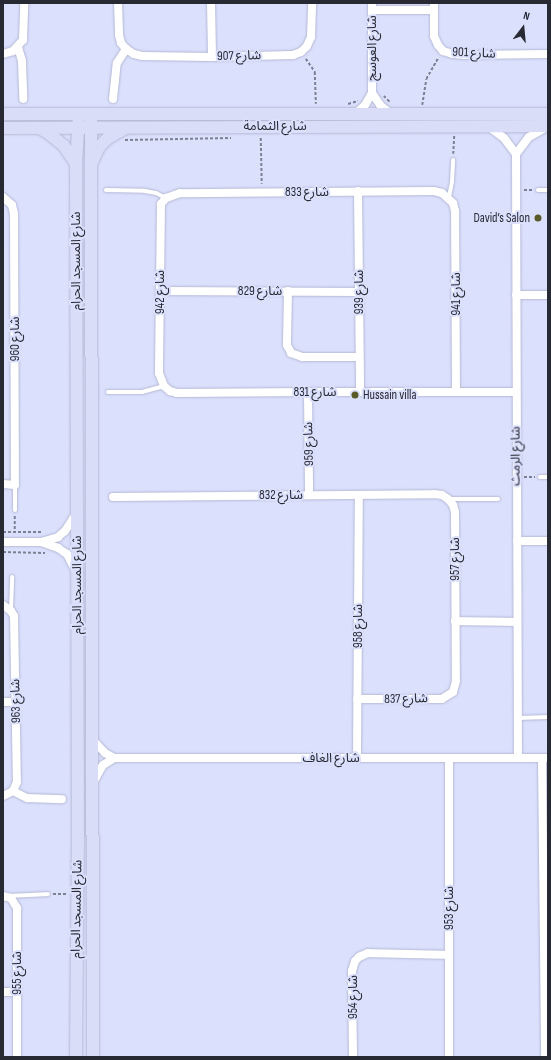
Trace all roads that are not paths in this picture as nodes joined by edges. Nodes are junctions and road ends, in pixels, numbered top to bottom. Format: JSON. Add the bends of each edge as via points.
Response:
{"nodes":[{"id":1,"x":24,"y":3,"type":"edge"},
{"id":2,"x":118,"y":3,"type":"edge"},
{"id":3,"x":211,"y":3,"type":"edge"},
{"id":4,"x":312,"y":3,"type":"edge"},
{"id":5,"x":372,"y":6,"type":"edge"},
{"id":6,"x":434,"y":7,"type":"edge"},
{"id":7,"x":18,"y":47,"type":"junction"},
{"id":8,"x":126,"y":49,"type":"junction"},
{"id":9,"x":3,"y":54,"type":"edge"},
{"id":10,"x":548,"y":54,"type":"edge"},
{"id":11,"x":212,"y":57,"type":"junction"},
{"id":12,"x":376,"y":92,"type":"junction"},
{"id":13,"x":23,"y":99,"type":"dead end"},
{"id":14,"x":113,"y":99,"type":"dead end"},
{"id":15,"x":391,"y":109,"type":"junction"},
{"id":16,"x":3,"y":114,"type":"edge"},
{"id":17,"x":548,"y":114,"type":"edge"},
{"id":18,"x":354,"y":115,"type":"junction"},
{"id":19,"x":88,"y":119,"type":"junction"},
{"id":20,"x":486,"y":126,"type":"junction"},
{"id":21,"x":548,"y":126,"type":"edge"},
{"id":22,"x":127,"y":127,"type":"junction"},
{"id":23,"x":3,"y":128,"type":"edge"},
{"id":24,"x":38,"y":128,"type":"junction"},
{"id":25,"x":78,"y":128,"type":"junction"},
{"id":26,"x":516,"y":154,"type":"junction"},
{"id":27,"x":453,"y":160,"type":"road end"},
{"id":28,"x":76,"y":164,"type":"junction"},
{"id":29,"x":90,"y":165,"type":"junction"},
{"id":30,"x":106,"y":190,"type":"dead end"},
{"id":31,"x":538,"y":190,"type":"road end"},
{"id":32,"x":548,"y":190,"type":"edge"},
{"id":33,"x":358,"y":191,"type":"junction"},
{"id":34,"x":3,"y":197,"type":"edge"},
{"id":35,"x":449,"y":197,"type":"junction"},
{"id":36,"x":166,"y":198,"type":"junction"},
{"id":37,"x":160,"y":291,"type":"junction"},
{"id":38,"x":288,"y":292,"type":"junction"},
{"id":39,"x":359,"y":292,"type":"junction"},
{"id":40,"x":516,"y":295,"type":"junction"},
{"id":41,"x":548,"y":295,"type":"edge"},
{"id":42,"x":359,"y":357,"type":"junction"},
{"id":43,"x":164,"y":386,"type":"junction"},
{"id":44,"x":108,"y":392,"type":"dead end"},
{"id":45,"x":308,"y":392,"type":"junction"},
{"id":46,"x":360,"y":392,"type":"junction"},
{"id":47,"x":456,"y":392,"type":"junction"},
{"id":48,"x":516,"y":392,"type":"junction"},
{"id":49,"x":540,"y":477,"type":"road end"},
{"id":50,"x":548,"y":477,"type":"edge"},
{"id":51,"x":3,"y":484,"type":"edge"},
{"id":52,"x":15,"y":485,"type":"junction"},
{"id":53,"x":309,"y":495,"type":"junction"},
{"id":54,"x":359,"y":495,"type":"junction"},
{"id":55,"x":113,"y":497,"type":"dead end"},
{"id":56,"x":448,"y":499,"type":"junction"},
{"id":57,"x":498,"y":499,"type":"dead end"},
{"id":58,"x":15,"y":510,"type":"road end"},
{"id":59,"x":77,"y":512,"type":"junction"},
{"id":60,"x":548,"y":540,"type":"edge"},
{"id":61,"x":517,"y":541,"type":"junction"},
{"id":62,"x":3,"y":542,"type":"edge"},
{"id":63,"x":41,"y":542,"type":"junction"},
{"id":64,"x":78,"y":575,"type":"junction"},
{"id":65,"x":12,"y":578,"type":"dead end"},
{"id":66,"x":3,"y":605,"type":"edge"},
{"id":67,"x":11,"y":611,"type":"junction"},
{"id":68,"x":455,"y":621,"type":"junction"},
{"id":69,"x":517,"y":622,"type":"junction"},
{"id":70,"x":453,"y":692,"type":"joint"},
{"id":71,"x":357,"y":699,"type":"junction"},
{"id":72,"x":3,"y":702,"type":"edge"},
{"id":73,"x":16,"y":702,"type":"junction"},
{"id":74,"x":548,"y":717,"type":"edge"},
{"id":75,"x":518,"y":718,"type":"junction"},
{"id":76,"x":91,"y":738,"type":"junction"},
{"id":77,"x":114,"y":758,"type":"junction"},
{"id":78,"x":357,"y":758,"type":"junction"},
{"id":79,"x":448,"y":758,"type":"junction"},
{"id":80,"x":518,"y":758,"type":"junction"},
{"id":81,"x":545,"y":758,"type":"edge"},
{"id":82,"x":91,"y":789,"type":"junction"},
{"id":83,"x":13,"y":791,"type":"junction"},
{"id":84,"x":4,"y":796,"type":"edge"},
{"id":85,"x":62,"y":799,"type":"dead end"},
{"id":86,"x":48,"y":894,"type":"road end"},
{"id":87,"x":4,"y":896,"type":"edge"},
{"id":88,"x":449,"y":955,"type":"junction"},
{"id":89,"x":3,"y":992,"type":"edge"},
{"id":90,"x":17,"y":992,"type":"junction"},
{"id":91,"x":17,"y":1057,"type":"edge"},
{"id":92,"x":76,"y":1057,"type":"edge"},
{"id":93,"x":93,"y":1057,"type":"edge"},
{"id":94,"x":353,"y":1057,"type":"edge"},
{"id":95,"x":449,"y":1057,"type":"edge"},
{"id":96,"x":545,"y":1057,"type":"edge"}],
"edges":[{"from":1,"to":7,"type":"street","via":[[24,32]]},
{"from":2,"to":8,"type":"street","via":[[118,35]]},
{"from":3,"to":11,"type":"street"},
{"from":4,"to":11,"type":"street","name":"شارع 907","via":[[311,37],[301,52],[292,55]]},
{"from":5,"to":6,"type":"street","name":"شارع 901"},
{"from":5,"to":12,"type":"street","name":"شارع العوسج"},
{"from":6,"to":10,"type":"street","name":"شارع 901","via":[[434,36],[443,51],[465,55]]},
{"from":7,"to":9,"type":"street","via":[[13,52]]},
{"from":7,"to":13,"type":"street","via":[[22,61]]},
{"from":8,"to":11,"type":"street","name":"شارع 907","via":[[142,56]]},
{"from":8,"to":14,"type":"street","via":[[117,63]]},
{"from":12,"to":15,"type":"street","name":"شارع العوسج","via":[[380,105]]},
{"from":12,"to":18,"type":"street","name":"شارع العوسج"},
{"from":15,"to":17,"type":"street","name":"شارع الثمامة","via":[[422,114]]},
{"from":15,"to":18,"type":"street","name":"شارع الثمامة"},
{"from":16,"to":19,"type":"street","name":"شارع الثمامة"},
{"from":18,"to":19,"type":"street","name":"شارع الثمامة","via":[[224,114]]},
{"from":19,"to":22,"type":"street","name":"شارع الثمامة"},
{"from":19,"to":25,"type":"street","name":"شارع المسجد الحرام"},
{"from":19,"to":29,"type":"street","name":"شارع المسجد الحرام"},
{"from":20,"to":21,"type":"street","name":"شارع الثمامة"},
{"from":20,"to":22,"type":"street","name":"شارع الثمامة"},
{"from":20,"to":26,"type":"street","via":[[504,138]]},
{"from":21,"to":26,"type":"street","via":[[529,137]]},
{"from":22,"to":29,"type":"street","via":[[112,135],[99,147]]},
{"from":23,"to":24,"type":"street"},
{"from":24,"to":25,"type":"street"},
{"from":24,"to":28,"type":"street","via":[[64,146]]},
{"from":25,"to":28,"type":"street","name":"شارع المسجد الحرام"},
{"from":26,"to":40,"type":"street","name":"شارع الرمث"},
{"from":27,"to":35,"type":"lane"},
{"from":28,"to":59,"type":"street","name":"شارع المسجد الحرام"},
{"from":29,"to":76,"type":"street","name":"شارع المسجد الحرام"},
{"from":30,"to":36,"type":"lane","via":[[146,191]]},
{"from":31,"to":32,"type":"lane"},
{"from":33,"to":35,"type":"street","name":"شارع 833","via":[[434,191]]},
{"from":33,"to":36,"type":"street","name":"شارع 833","via":[[180,193]]},
{"from":33,"to":39,"type":"street","name":"شارع 939"},
{"from":34,"to":52,"type":"street","name":"شارع 960","via":[[12,205],[14,214]]},
{"from":35,"to":47,"type":"street","name":"شارع 941","via":[[455,211]]},
{"from":36,"to":37,"type":"street","name":"شارع 942","via":[[161,204],[160,212]]},
{"from":37,"to":38,"type":"street","name":"شارع 829"},
{"from":37,"to":43,"type":"street","name":"شارع 942","via":[[159,373]]},
{"from":38,"to":39,"type":"street","name":"شارع 829"},
{"from":38,"to":42,"type":"street","via":[[287,345],[291,353],[302,357]]},
{"from":39,"to":42,"type":"street","name":"شارع 939"},
{"from":40,"to":41,"type":"street"},
{"from":40,"to":48,"type":"street","name":"شارع الرمث"},
{"from":42,"to":46,"type":"street","name":"شارع 939"},
{"from":43,"to":44,"type":"lane","via":[[142,392]]},
{"from":43,"to":45,"type":"street","name":"شارع 831","via":[[177,393]]},
{"from":45,"to":46,"type":"street","name":"شارع 831"},
{"from":45,"to":53,"type":"street","name":"شارع 959"},
{"from":46,"to":47,"type":"street","name":"شارع 831"},
{"from":47,"to":48,"type":"street","name":"شارع 831"},
{"from":48,"to":61,"type":"street","name":"شارع الرمث"},
{"from":49,"to":50,"type":"lane"},
{"from":51,"to":52,"type":"street"},
{"from":52,"to":58,"type":"lane"},
{"from":53,"to":54,"type":"street","name":"شارع 832"},
{"from":53,"to":55,"type":"street","name":"شارع 832"},
{"from":54,"to":56,"type":"street","name":"شارع 832","via":[[434,494]]},
{"from":54,"to":71,"type":"street","name":"شارع 958"},
{"from":56,"to":57,"type":"lane"},
{"from":56,"to":68,"type":"street","name":"شارع 957","via":[[455,512]]},
{"from":59,"to":63,"type":"street","via":[[58,537]]},
{"from":59,"to":64,"type":"street","name":"شارع المسجد الحرام"},
{"from":60,"to":61,"type":"street"},
{"from":61,"to":69,"type":"street","name":"شارع الرمث"},
{"from":62,"to":63,"type":"street"},
{"from":63,"to":64,"type":"street","via":[[67,554]]},
{"from":64,"to":92,"type":"street","name":"شارع المسجد الحرام"},
{"from":65,"to":67,"type":"lane"},
{"from":66,"to":67,"type":"street"},
{"from":67,"to":73,"type":"street","name":"شارع 963","via":[[14,616]]},
{"from":68,"to":69,"type":"street"},
{"from":68,"to":70,"type":"street","name":"شارع 957","via":[[456,681]]},
{"from":69,"to":75,"type":"street","name":"شارع الرمث"},
{"from":70,"to":71,"type":"street","name":"شارع 837","via":[[442,698]]},
{"from":71,"to":78,"type":"street","name":"شارع 958"},
{"from":72,"to":73,"type":"street"},
{"from":73,"to":83,"type":"street","name":"شارع 963","via":[[18,782]]},
{"from":74,"to":75,"type":"lane"},
{"from":75,"to":80,"type":"street","name":"شارع الرمث"},
{"from":76,"to":77,"type":"street"},
{"from":76,"to":82,"type":"street","name":"شارع المسجد الحرام"},
{"from":77,"to":78,"type":"street","name":"شارع الغاف"},
{"from":77,"to":82,"type":"street","via":[[95,776]]},
{"from":78,"to":79,"type":"street","name":"شارع الغاف"},
{"from":79,"to":80,"type":"street","name":"شارع الغاف"},
{"from":79,"to":88,"type":"street","name":"شارع 953"},
{"from":80,"to":81,"type":"street","name":"شارع الغاف"},
{"from":81,"to":96,"type":"street"},
{"from":82,"to":93,"type":"street","name":"شارع المسجد الحرام"},
{"from":83,"to":84,"type":"street"},
{"from":83,"to":85,"type":"street","via":[[27,798]]},
{"from":86,"to":87,"type":"lane"},
{"from":87,"to":90,"type":"street","name":"شارع 955","via":[[11,898],[17,908]]},
{"from":88,"to":94,"type":"street","name":"شارع 954","via":[[368,953],[359,957],[352,971]]},
{"from":88,"to":95,"type":"street","name":"شارع 953"},
{"from":89,"to":90,"type":"street"},
{"from":90,"to":91,"type":"street","name":"شارع 955"}]}
